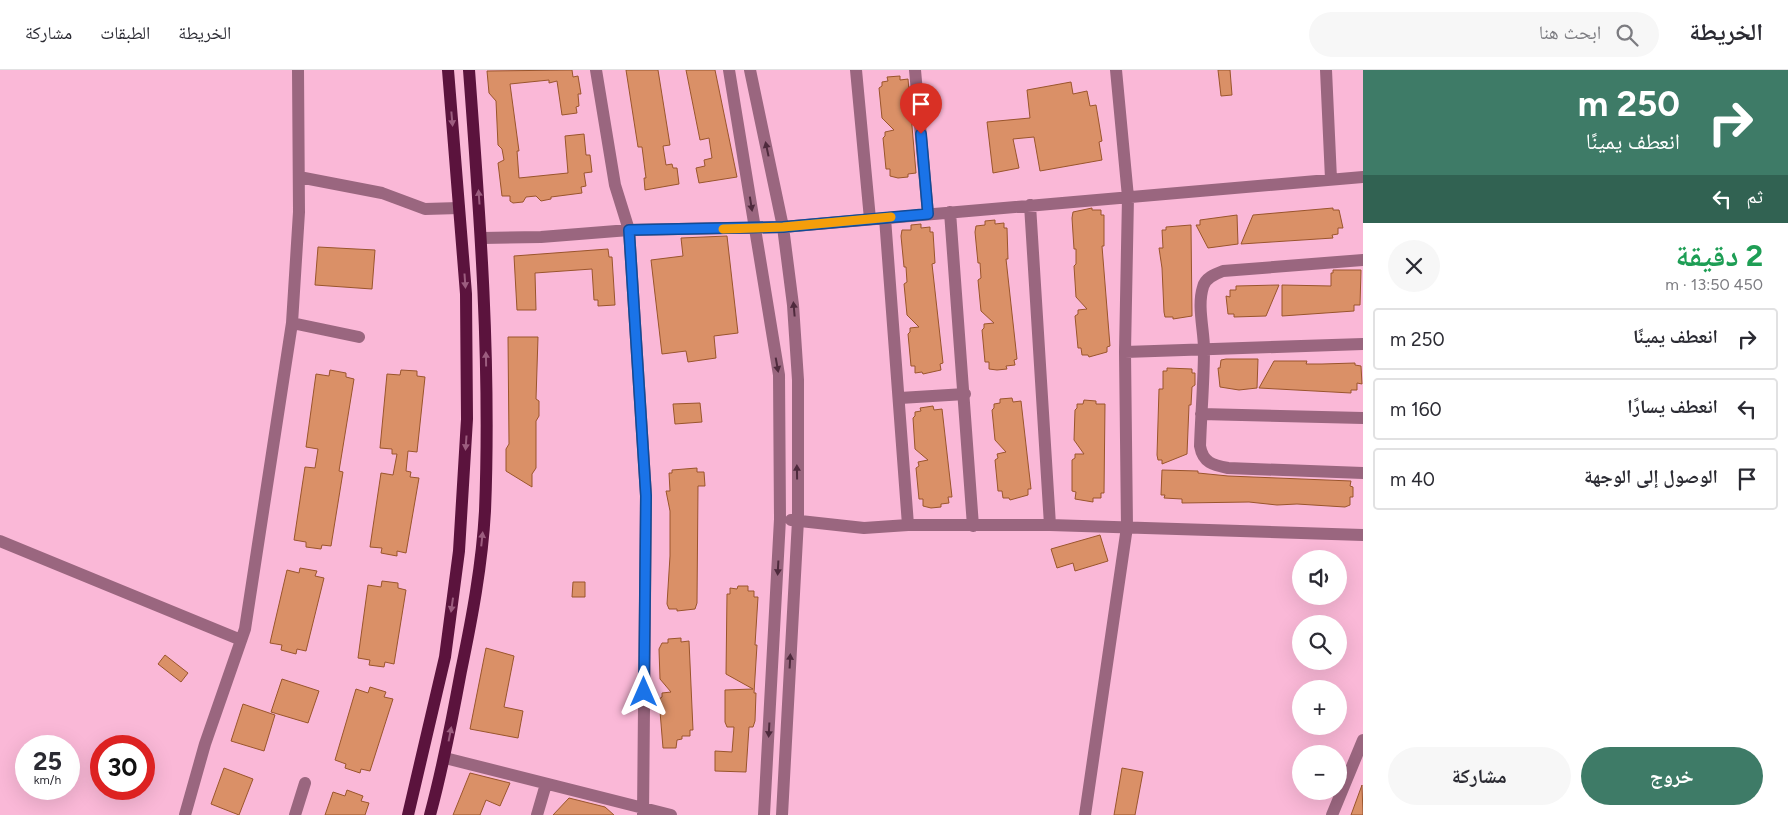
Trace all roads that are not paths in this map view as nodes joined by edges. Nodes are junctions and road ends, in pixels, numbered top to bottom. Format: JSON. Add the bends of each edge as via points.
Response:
{"nodes":[{"id":1,"x":298,"y":70,"type":"edge"},
{"id":2,"x":448,"y":70,"type":"edge"},
{"id":3,"x":470,"y":70,"type":"edge"},
{"id":4,"x":596,"y":70,"type":"edge"},
{"id":5,"x":729,"y":70,"type":"edge"},
{"id":6,"x":750,"y":70,"type":"edge"},
{"id":7,"x":856,"y":70,"type":"edge"},
{"id":8,"x":915,"y":70,"type":"edge"},
{"id":9,"x":1116,"y":70,"type":"edge"},
{"id":10,"x":1326,"y":70,"type":"edge"},
{"id":11,"x":299,"y":177,"type":"junction"},
{"id":12,"x":1363,"y":177,"type":"edge"},
{"id":13,"x":1332,"y":179,"type":"junction"},
{"id":14,"x":1128,"y":197,"type":"junction"},
{"id":15,"x":1030,"y":205,"type":"junction"},
{"id":16,"x":459,"y":208,"type":"junction"},
{"id":17,"x":950,"y":212,"type":"junction"},
{"id":18,"x":928,"y":214,"type":"junction"},
{"id":19,"x":885,"y":218,"type":"junction"},
{"id":20,"x":870,"y":219,"type":"junction"},
{"id":21,"x":783,"y":227,"type":"junction"},
{"id":22,"x":754,"y":229,"type":"junction"},
{"id":23,"x":629,"y":230,"type":"junction"},
{"id":24,"x":482,"y":238,"type":"junction"},
{"id":25,"x":1363,"y":260,"type":"edge"},
{"id":26,"x":292,"y":323,"type":"junction"},
{"id":27,"x":359,"y":337,"type":"dead end"},
{"id":28,"x":1363,"y":344,"type":"edge"},
{"id":29,"x":1204,"y":350,"type":"junction"},
{"id":30,"x":1125,"y":352,"type":"junction"},
{"id":31,"x":486,"y":394,"type":"junction"},
{"id":32,"x":965,"y":394,"type":"junction"},
{"id":33,"x":467,"y":395,"type":"junction"},
{"id":34,"x":900,"y":398,"type":"junction"},
{"id":35,"x":1201,"y":414,"type":"junction"},
{"id":36,"x":1363,"y":418,"type":"edge"},
{"id":37,"x":1363,"y":473,"type":"edge"},
{"id":38,"x":780,"y":519,"type":"junction"},
{"id":39,"x":798,"y":520,"type":"junction"},
{"id":40,"x":908,"y":525,"type":"junction"},
{"id":41,"x":1050,"y":525,"type":"junction"},
{"id":42,"x":973,"y":526,"type":"junction"},
{"id":43,"x":1127,"y":526,"type":"junction"},
{"id":44,"x":1363,"y":535,"type":"edge"},
{"id":45,"x":0,"y":540,"type":"edge"},
{"id":46,"x":241,"y":640,"type":"junction"},
{"id":47,"x":1363,"y":740,"type":"edge"},
{"id":48,"x":445,"y":758,"type":"junction"},
{"id":49,"x":306,"y":782,"type":"dead end"},
{"id":50,"x":546,"y":784,"type":"junction"},
{"id":51,"x":643,"y":812,"type":"edge"},
{"id":52,"x":185,"y":815,"type":"edge"},
{"id":53,"x":295,"y":815,"type":"edge"},
{"id":54,"x":408,"y":815,"type":"edge"},
{"id":55,"x":430,"y":815,"type":"edge"},
{"id":56,"x":537,"y":815,"type":"edge"},
{"id":57,"x":671,"y":815,"type":"edge"},
{"id":58,"x":764,"y":815,"type":"edge"},
{"id":59,"x":782,"y":815,"type":"edge"},
{"id":60,"x":1085,"y":815,"type":"edge"},
{"id":61,"x":1332,"y":815,"type":"edge"}],
"edges":[{"from":1,"to":11,"type":"street"},
{"from":2,"to":16,"type":"main road","one_way":true},
{"from":24,"to":3,"type":"main road","one_way":true},
{"from":4,"to":23,"type":"street","via":[[616,185]]},
{"from":5,"to":22,"type":"street","one_way":true},
{"from":21,"to":6,"type":"street","one_way":true},
{"from":7,"to":20,"type":"street"},
{"from":8,"to":18,"type":"street"},
{"from":9,"to":14,"type":"street"},
{"from":10,"to":13,"type":"street"},
{"from":11,"to":16,"type":"street","via":[[382,193],[425,209]]},
{"from":11,"to":26,"type":"street"},
{"from":12,"to":13,"type":"street"},
{"from":13,"to":14,"type":"street"},
{"from":14,"to":15,"type":"street"},
{"from":14,"to":30,"type":"street"},
{"from":15,"to":17,"type":"street"},
{"from":15,"to":41,"type":"street"},
{"from":16,"to":33,"type":"main road","one_way":true,"via":[[466,294]]},
{"from":17,"to":18,"type":"street"},
{"from":17,"to":32,"type":"street"},
{"from":18,"to":19,"type":"street"},
{"from":19,"to":20,"type":"street"},
{"from":19,"to":34,"type":"street"},
{"from":20,"to":21,"type":"street"},
{"from":21,"to":22,"type":"street"},
{"from":39,"to":21,"type":"street","one_way":true,"via":[[798,380]]},
{"from":22,"to":23,"type":"street"},
{"from":22,"to":38,"type":"street","one_way":true,"via":[[779,376]]},
{"from":23,"to":24,"type":"street"},
{"from":23,"to":51,"type":"street","via":[[646,496]]},
{"from":31,"to":24,"type":"main road","one_way":true},
{"from":25,"to":29,"type":"street","via":[[1246,268],[1213,274],[1203,286]]},
{"from":26,"to":27,"type":"street"},
{"from":26,"to":46,"type":"street"},
{"from":28,"to":29,"type":"street"},
{"from":29,"to":30,"type":"street"},
{"from":29,"to":35,"type":"street"},
{"from":30,"to":43,"type":"street"},
{"from":31,"to":33,"type":"main road"},
{"from":48,"to":31,"type":"main road","one_way":true,"via":[[476,597],[485,512]]},
{"from":32,"to":34,"type":"street"},
{"from":32,"to":42,"type":"street"},
{"from":33,"to":54,"type":"main road","one_way":true,"via":[[459,551],[445,657]]},
{"from":34,"to":40,"type":"street"},
{"from":35,"to":36,"type":"street"},
{"from":35,"to":37,"type":"street","via":[[1201,455],[1212,465]]},
{"from":38,"to":39,"type":"street"},
{"from":38,"to":58,"type":"street","one_way":true},
{"from":39,"to":40,"type":"street","via":[[864,528]]},
{"from":59,"to":39,"type":"street","one_way":true},
{"from":40,"to":42,"type":"street"},
{"from":41,"to":42,"type":"street"},
{"from":41,"to":43,"type":"street"},
{"from":43,"to":44,"type":"street"},
{"from":43,"to":60,"type":"street"},
{"from":45,"to":46,"type":"street"},
{"from":46,"to":52,"type":"street","via":[[205,744]]},
{"from":47,"to":61,"type":"street"},
{"from":48,"to":50,"type":"street"},
{"from":48,"to":55,"type":"main road"},
{"from":49,"to":53,"type":"street"},
{"from":50,"to":51,"type":"street"},
{"from":50,"to":56,"type":"street"},
{"from":51,"to":57,"type":"street"}]}
